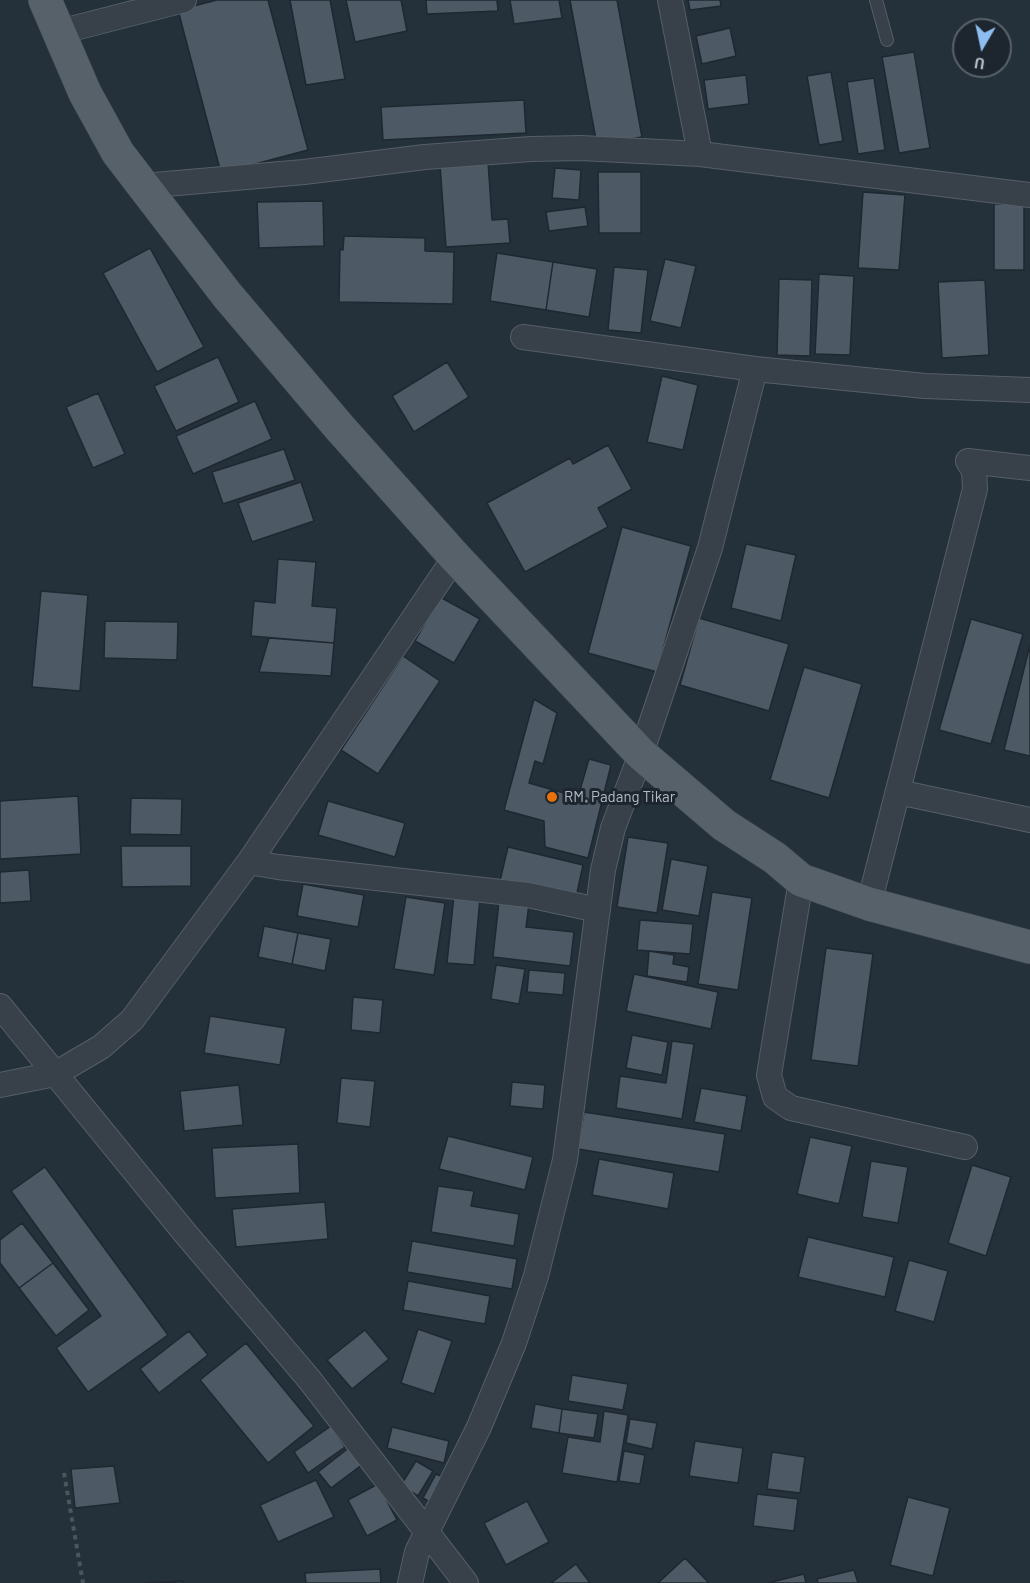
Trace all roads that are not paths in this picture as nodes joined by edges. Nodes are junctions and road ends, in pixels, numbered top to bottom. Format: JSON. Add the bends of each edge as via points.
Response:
{"nodes":[{"id":1,"x":45,"y":0,"type":"edge"},
{"id":2,"x":184,"y":0,"type":"edge"},
{"id":3,"x":670,"y":0,"type":"edge"},
{"id":4,"x":876,"y":0,"type":"edge"},
{"id":5,"x":59,"y":32,"type":"junction"},
{"id":6,"x":887,"y":40,"type":"dead end"},
{"id":7,"x":700,"y":154,"type":"junction"},
{"id":8,"x":143,"y":186,"type":"junction"},
{"id":9,"x":1030,"y":195,"type":"edge"},
{"id":10,"x":523,"y":337,"type":"dead end"},
{"id":11,"x":755,"y":369,"type":"junction"},
{"id":12,"x":1030,"y":390,"type":"edge"},
{"id":13,"x":1030,"y":468,"type":"edge"},
{"id":14,"x":455,"y":557,"type":"junction"},
{"id":15,"x":641,"y":754,"type":"junction"},
{"id":16,"x":898,"y":792,"type":"junction"},
{"id":17,"x":1030,"y":820,"type":"edge"},
{"id":18,"x":249,"y":861,"type":"junction"},
{"id":19,"x":801,"y":880,"type":"junction"},
{"id":20,"x":869,"y":904,"type":"junction"},
{"id":21,"x":598,"y":910,"type":"junction"},
{"id":22,"x":1030,"y":947,"type":"edge"},
{"id":23,"x":0,"y":1006,"type":"edge"},
{"id":24,"x":55,"y":1074,"type":"junction"},
{"id":25,"x":0,"y":1085,"type":"edge"},
{"id":26,"x":965,"y":1147,"type":"dead end"},
{"id":27,"x":427,"y":1531,"type":"junction"},
{"id":28,"x":410,"y":1583,"type":"edge"},
{"id":29,"x":466,"y":1583,"type":"edge"}],
"edges":[{"from":1,"to":5,"type":"main road"},
{"from":2,"to":5,"type":"street"},
{"from":3,"to":7,"type":"street"},
{"from":4,"to":6,"type":"lane"},
{"from":5,"to":8,"type":"main road","via":[[99,122]]},
{"from":7,"to":8,"type":"street","via":[[531,149]]},
{"from":7,"to":9,"type":"street"},
{"from":8,"to":14,"type":"main road","via":[[227,295]]},
{"from":10,"to":11,"type":"street"},
{"from":11,"to":12,"type":"street","via":[[925,386]]},
{"from":11,"to":15,"type":"street","via":[[710,548]]},
{"from":13,"to":16,"type":"street","via":[[968,461],[974,471],[975,489]]},
{"from":14,"to":15,"type":"main road"},
{"from":14,"to":18,"type":"street"},
{"from":15,"to":19,"type":"main road","via":[[724,825]]},
{"from":15,"to":21,"type":"street","via":[[613,828]]},
{"from":16,"to":17,"type":"street"},
{"from":16,"to":20,"type":"street"},
{"from":18,"to":21,"type":"street","via":[[517,893]]},
{"from":18,"to":24,"type":"street","via":[[132,1020],[101,1047]]},
{"from":19,"to":20,"type":"main road"},
{"from":19,"to":26,"type":"street","via":[[769,1075],[775,1098],[791,1108]]},
{"from":20,"to":22,"type":"main road"},
{"from":21,"to":27,"type":"street","via":[[565,1160],[536,1276],[514,1343],[479,1427]]},
{"from":23,"to":24,"type":"street"},
{"from":24,"to":25,"type":"street"},
{"from":24,"to":27,"type":"street","via":[[309,1379]]},
{"from":27,"to":28,"type":"street"},
{"from":27,"to":29,"type":"street"}]}
